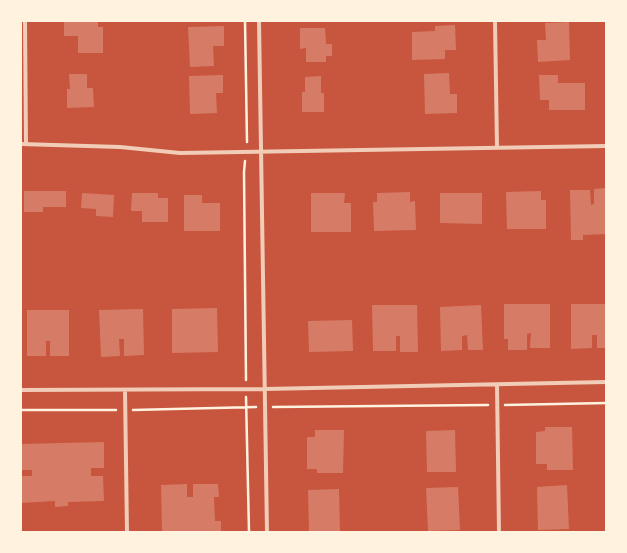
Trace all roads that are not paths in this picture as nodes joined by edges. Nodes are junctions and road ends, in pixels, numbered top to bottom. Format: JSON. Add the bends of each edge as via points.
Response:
{"nodes":[{"id":1,"x":24,"y":21,"type":"edge"},
{"id":2,"x":259,"y":21,"type":"edge"},
{"id":3,"x":495,"y":21,"type":"edge"},
{"id":4,"x":21,"y":144,"type":"edge"},
{"id":5,"x":26,"y":144,"type":"junction"},
{"id":6,"x":606,"y":146,"type":"edge"},
{"id":7,"x":497,"y":147,"type":"junction"},
{"id":8,"x":261,"y":152,"type":"junction"},
{"id":9,"x":606,"y":382,"type":"edge"},
{"id":10,"x":497,"y":385,"type":"junction"},
{"id":11,"x":265,"y":389,"type":"junction"},
{"id":12,"x":21,"y":390,"type":"edge"},
{"id":13,"x":125,"y":390,"type":"junction"},
{"id":14,"x":127,"y":532,"type":"edge"},
{"id":15,"x":267,"y":532,"type":"edge"},
{"id":16,"x":499,"y":532,"type":"edge"}],
"edges":[{"from":1,"to":5,"type":"street"},
{"from":2,"to":8,"type":"street"},
{"from":3,"to":7,"type":"street"},
{"from":4,"to":5,"type":"street"},
{"from":5,"to":8,"type":"street","via":[[180,153]]},
{"from":6,"to":7,"type":"street"},
{"from":7,"to":8,"type":"street"},
{"from":8,"to":11,"type":"street"},
{"from":9,"to":10,"type":"street"},
{"from":10,"to":11,"type":"street"},
{"from":10,"to":16,"type":"street"},
{"from":11,"to":13,"type":"street"},
{"from":11,"to":15,"type":"street"},
{"from":12,"to":13,"type":"street"},
{"from":13,"to":14,"type":"street"}]}
